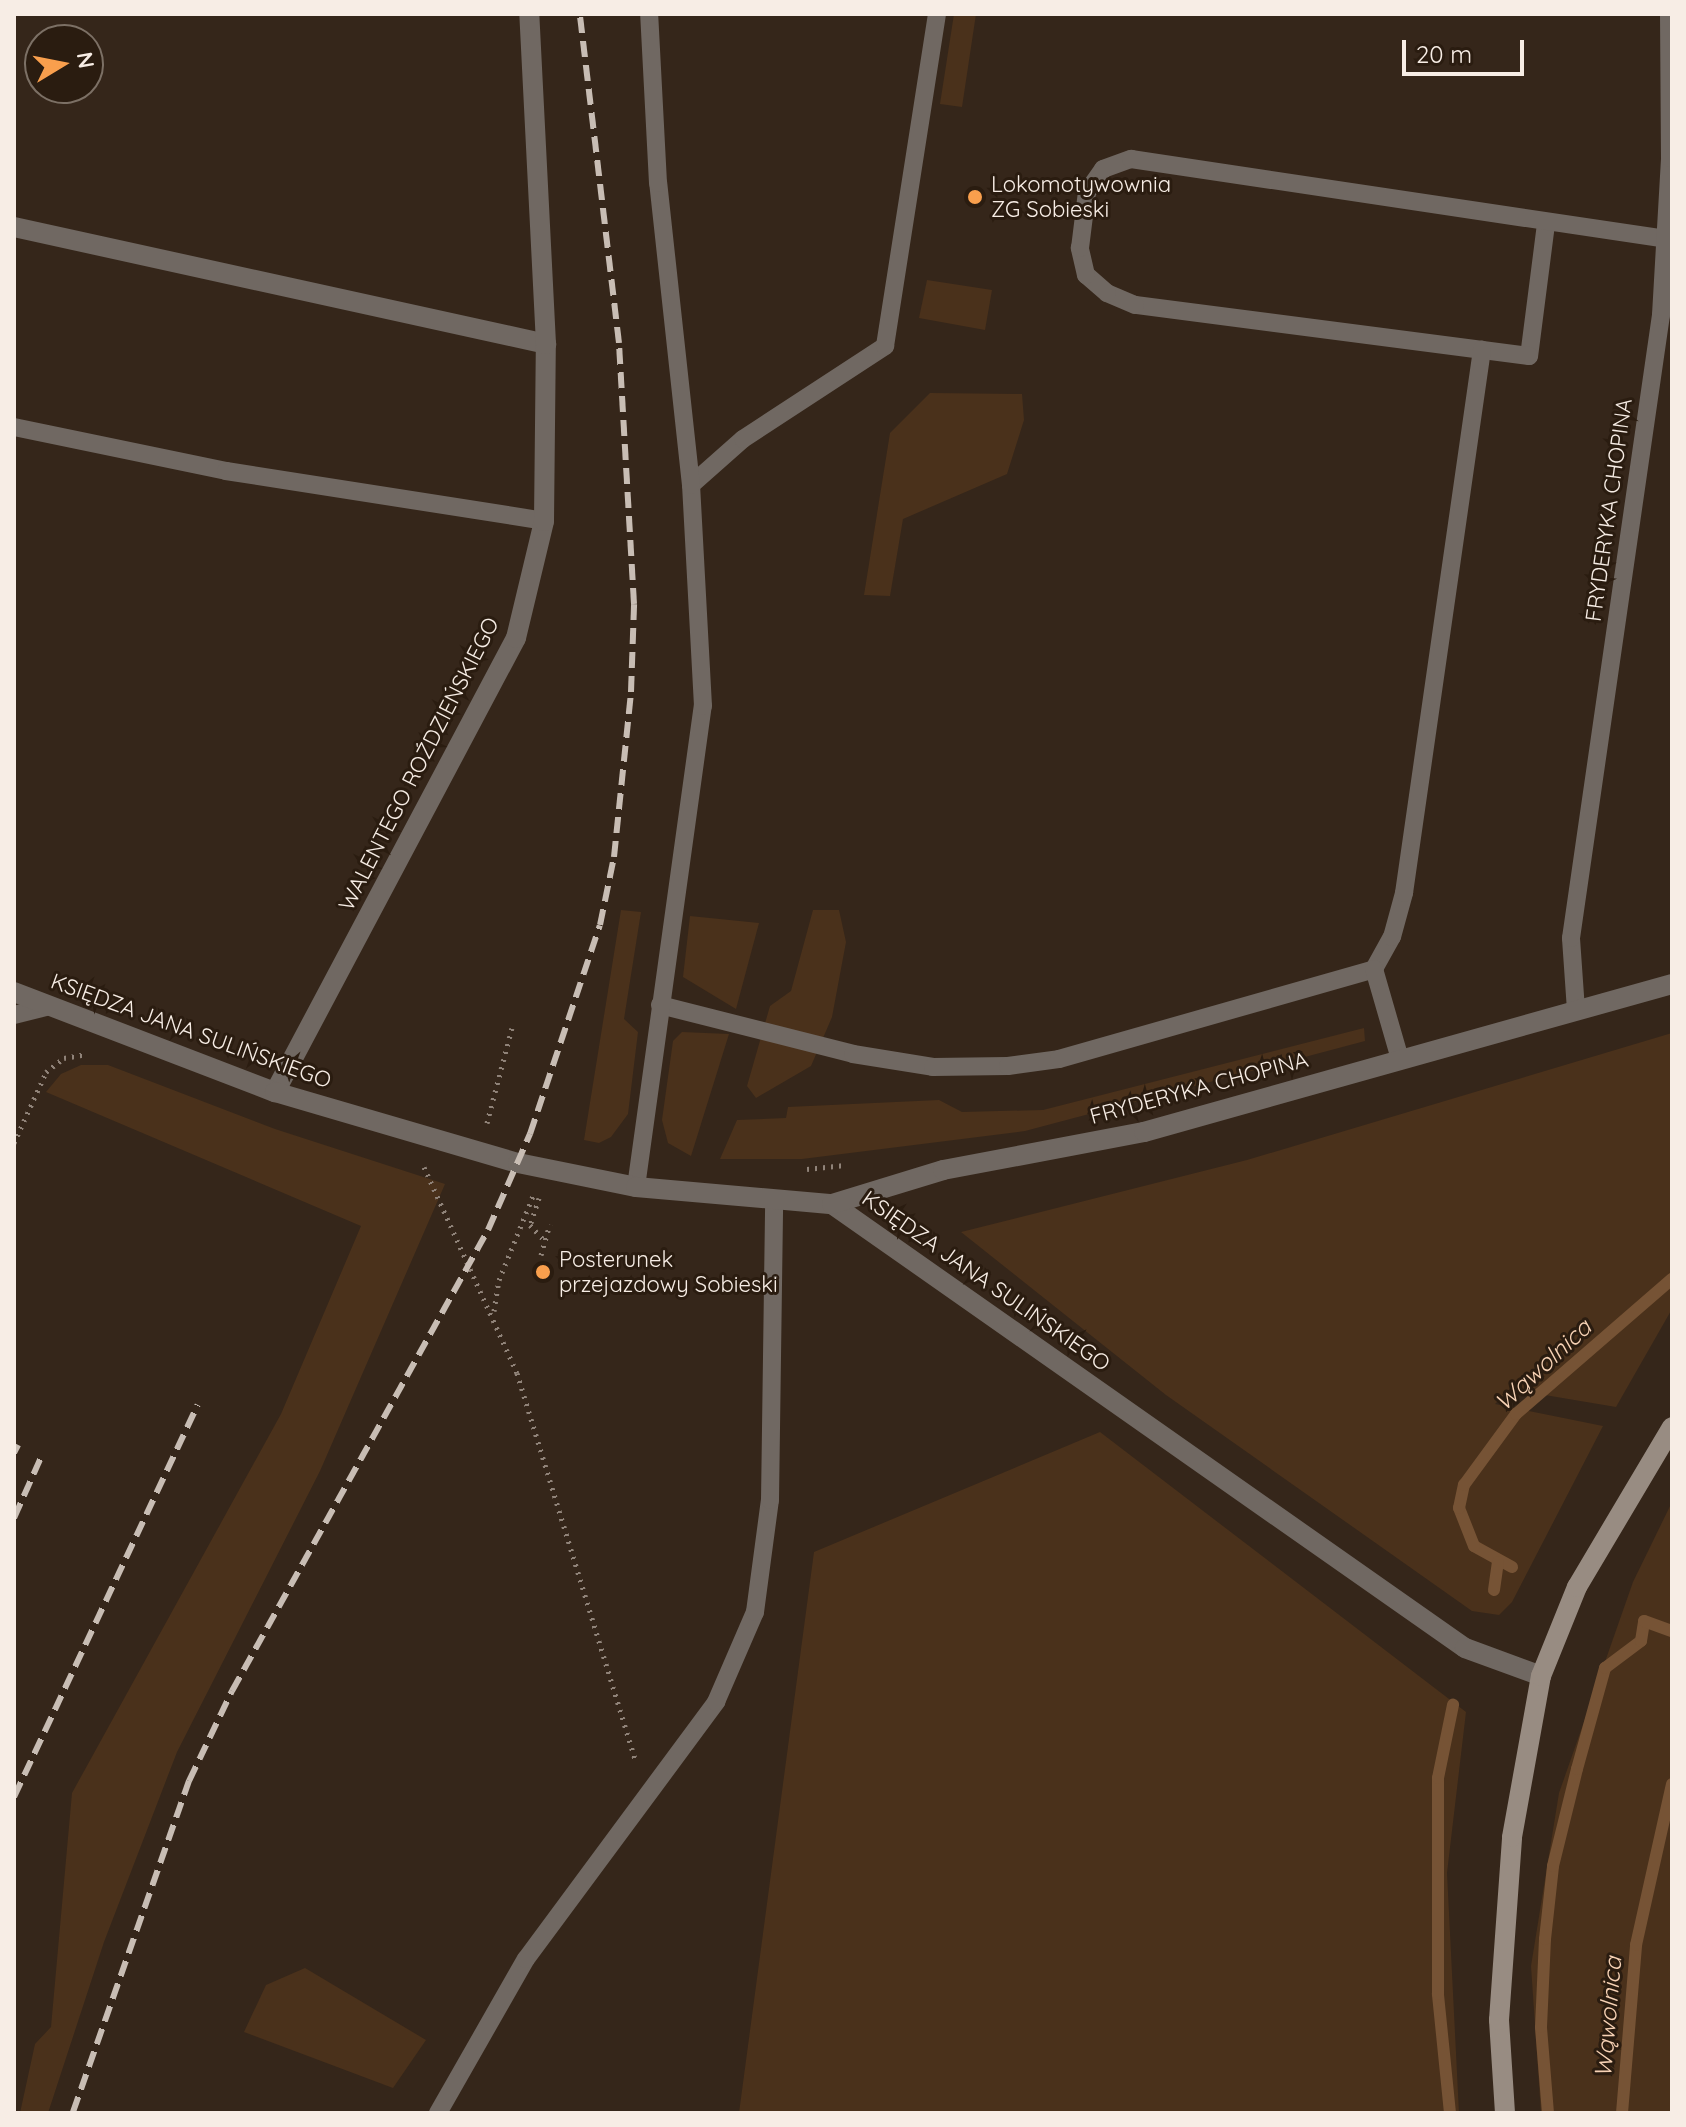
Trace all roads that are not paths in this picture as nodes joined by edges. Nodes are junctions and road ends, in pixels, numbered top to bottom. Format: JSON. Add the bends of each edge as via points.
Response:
{"nodes":[{"id":1,"x":529,"y":14,"type":"edge"},
{"id":2,"x":649,"y":14,"type":"edge"},
{"id":3,"x":937,"y":14,"type":"edge"},
{"id":4,"x":1669,"y":14,"type":"edge"},
{"id":5,"x":1546,"y":224,"type":"junction"},
{"id":6,"x":14,"y":227,"type":"edge"},
{"id":7,"x":1666,"y":239,"type":"junction"},
{"id":8,"x":1667,"y":316,"type":"edge"},
{"id":9,"x":546,"y":344,"type":"junction"},
{"id":10,"x":1482,"y":350,"type":"junction"},
{"id":11,"x":14,"y":427,"type":"edge"},
{"id":12,"x":691,"y":485,"type":"junction"},
{"id":13,"x":544,"y":521,"type":"junction"},
{"id":14,"x":1374,"y":969,"type":"junction"},
{"id":15,"x":1672,"y":984,"type":"edge"},
{"id":16,"x":14,"y":992,"type":"edge"},
{"id":17,"x":660,"y":1005,"type":"junction"},
{"id":18,"x":51,"y":1006,"type":"junction"},
{"id":19,"x":1576,"y":1010,"type":"junction"},
{"id":20,"x":14,"y":1015,"type":"edge"},
{"id":21,"x":1400,"y":1059,"type":"junction"},
{"id":22,"x":275,"y":1092,"type":"junction"},
{"id":23,"x":636,"y":1187,"type":"junction"},
{"id":24,"x":774,"y":1201,"type":"junction"},
{"id":25,"x":832,"y":1204,"type":"junction"},
{"id":26,"x":1672,"y":1427,"type":"edge"},
{"id":27,"x":1541,"y":1676,"type":"junction"},
{"id":28,"x":438,"y":2113,"type":"edge"},
{"id":29,"x":1505,"y":2113,"type":"edge"}],
"edges":[{"from":1,"to":9,"type":"street","name":"WALENTEGO ROŹDZIEŃSKIEGO"},
{"from":2,"to":12,"type":"lane","via":[[658,183]]},
{"from":3,"to":12,"type":"lane","via":[[885,346],[743,439]]},
{"from":4,"to":7,"type":"lane","name":"FRYDERYKA CHOPINA"},
{"from":5,"to":7,"type":"lane"},
{"from":5,"to":10,"type":"lane","via":[[1529,356]]},
{"from":5,"to":10,"type":"lane","via":[[1131,159],[1103,169],[1087,192],[1080,248],[1086,275],[1107,293],[1135,305]]},
{"from":6,"to":9,"type":"street"},
{"from":7,"to":8,"type":"lane","name":"FRYDERYKA CHOPINA"},
{"from":8,"to":19,"type":"lane","name":"FRYDERYKA CHOPINA","via":[[1571,938]]},
{"from":9,"to":13,"type":"street","name":"WALENTEGO ROŹDZIEŃSKIEGO"},
{"from":10,"to":14,"type":"lane","via":[[1404,893],[1392,937]]},
{"from":11,"to":13,"type":"lane","via":[[226,471]]},
{"from":12,"to":17,"type":"lane","via":[[703,706]]},
{"from":13,"to":22,"type":"street","name":"WALENTEGO ROŹDZIEŃSKIEGO","via":[[516,638]]},
{"from":14,"to":17,"type":"lane","via":[[1059,1059],[1008,1066],[933,1067],[853,1054]]},
{"from":14,"to":21,"type":"lane"},
{"from":15,"to":19,"type":"street","name":"FRYDERYKA CHOPINA"},
{"from":16,"to":18,"type":"street","name":"KSIĘDZA JANA SULIŃSKIEGO"},
{"from":17,"to":23,"type":"lane"},
{"from":18,"to":20,"type":"lane"},
{"from":18,"to":22,"type":"street","name":"KSIĘDZA JANA SULIŃSKIEGO"},
{"from":19,"to":21,"type":"street","name":"FRYDERYKA CHOPINA"},
{"from":21,"to":25,"type":"street","name":"FRYDERYKA CHOPINA","via":[[1144,1132],[943,1170]]},
{"from":22,"to":23,"type":"street","name":"KSIĘDZA JANA SULIŃSKIEGO","via":[[543,1168]]},
{"from":23,"to":24,"type":"street","name":"KSIĘDZA JANA SULIŃSKIEGO"},
{"from":24,"to":25,"type":"street","name":"KSIĘDZA JANA SULIŃSKIEGO"},
{"from":24,"to":28,"type":"lane","via":[[770,1500],[755,1612],[716,1702],[526,1959]]},
{"from":25,"to":27,"type":"street","name":"KSIĘDZA JANA SULIŃSKIEGO","via":[[1465,1648]]},
{"from":26,"to":27,"type":"main road","via":[[1577,1587]]},
{"from":27,"to":29,"type":"main road","via":[[1512,1837],[1499,2020]]}]}
